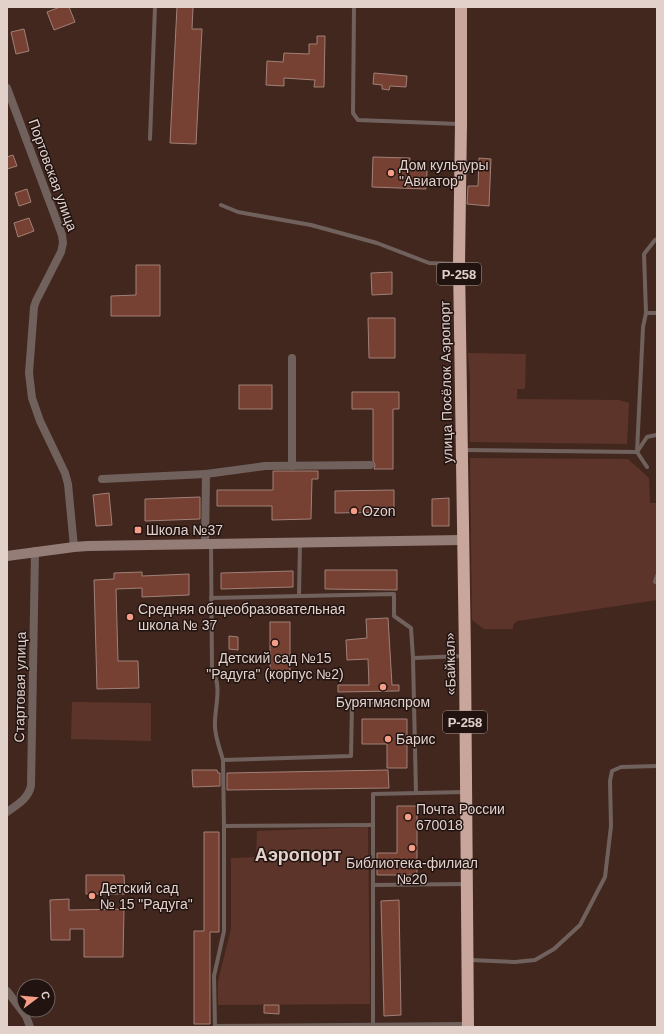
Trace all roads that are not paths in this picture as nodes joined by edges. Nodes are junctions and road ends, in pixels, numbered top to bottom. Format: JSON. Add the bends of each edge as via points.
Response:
{"nodes":[{"id":1,"x":155,"y":7,"type":"edge"},
{"id":2,"x":354,"y":7,"type":"edge"},
{"id":3,"x":461,"y":7,"type":"edge"},
{"id":4,"x":7,"y":88,"type":"edge"},
{"id":5,"x":462,"y":124,"type":"junction"},
{"id":6,"x":150,"y":139,"type":"dead end"},
{"id":7,"x":221,"y":206,"type":"dead end"},
{"id":8,"x":657,"y":239,"type":"edge"},
{"id":9,"x":459,"y":264,"type":"junction"},
{"id":10,"x":646,"y":313,"type":"junction"},
{"id":11,"x":657,"y":314,"type":"edge"},
{"id":12,"x":292,"y":358,"type":"dead end"},
{"id":13,"x":656,"y":435,"type":"dead end"},
{"id":14,"x":462,"y":450,"type":"junction"},
{"id":15,"x":637,"y":452,"type":"junction"},
{"id":16,"x":370,"y":465,"type":"dead end"},
{"id":17,"x":292,"y":466,"type":"junction"},
{"id":18,"x":647,"y":467,"type":"dead end"},
{"id":19,"x":206,"y":474,"type":"junction"},
{"id":20,"x":102,"y":479,"type":"dead end"},
{"id":21,"x":462,"y":540,"type":"junction"},
{"id":22,"x":300,"y":543,"type":"junction"},
{"id":23,"x":208,"y":544,"type":"junction"},
{"id":24,"x":74,"y":547,"type":"junction"},
{"id":25,"x":35,"y":551,"type":"junction"},
{"id":26,"x":7,"y":556,"type":"edge"},
{"id":27,"x":657,"y":576,"type":"edge"},
{"id":28,"x":655,"y":582,"type":"dead end"},
{"id":29,"x":299,"y":596,"type":"junction"},
{"id":30,"x":211,"y":598,"type":"junction"},
{"id":31,"x":465,"y":656,"type":"junction"},
{"id":32,"x":413,"y":658,"type":"junction"},
{"id":33,"x":413,"y":701,"type":"junction"},
{"id":34,"x":223,"y":760,"type":"junction"},
{"id":35,"x":657,"y":766,"type":"edge"},
{"id":36,"x":465,"y":792,"type":"junction"},
{"id":37,"x":416,"y":793,"type":"junction"},
{"id":38,"x":7,"y":812,"type":"edge"},
{"id":39,"x":373,"y":825,"type":"junction"},
{"id":40,"x":224,"y":826,"type":"junction"},
{"id":41,"x":466,"y":884,"type":"junction"},
{"id":42,"x":373,"y":885,"type":"junction"},
{"id":43,"x":467,"y":959,"type":"junction"},
{"id":44,"x":7,"y":991,"type":"edge"},
{"id":45,"x":373,"y":1026,"type":"edge"},
{"id":46,"x":412,"y":1026,"type":"edge"},
{"id":47,"x":468,"y":1026,"type":"edge"},
{"id":48,"x":30,"y":1027,"type":"edge"},
{"id":49,"x":215,"y":1027,"type":"edge"}],
"edges":[{"from":1,"to":6,"type":"lane"},
{"from":2,"to":5,"type":"lane","via":[[353,113],[358,120]]},
{"from":3,"to":5,"type":"highway","name":"улица Посёлок Аэропорт","number":"Р-258"},
{"from":4,"to":24,"type":"street","name":"Портовская улица","via":[[62,235],[61,252],[34,308],[29,373],[32,398],[40,421],[68,484]]},
{"from":5,"to":9,"type":"highway","name":"улица Посёлок Аэропорт","number":"Р-258"},
{"from":7,"to":9,"type":"lane","via":[[238,212],[311,225],[377,243],[429,263]]},
{"from":8,"to":10,"type":"lane","via":[[644,254]]},
{"from":9,"to":14,"type":"highway","name":"улица Посёлок Аэропорт","number":"Р-258"},
{"from":10,"to":11,"type":"lane"},
{"from":10,"to":15,"type":"lane","via":[[643,327]]},
{"from":12,"to":17,"type":"street"},
{"from":13,"to":15,"type":"lane","via":[[647,438]]},
{"from":14,"to":15,"type":"lane"},
{"from":14,"to":21,"type":"highway","name":"улица Посёлок Аэропорт","number":"Р-258"},
{"from":15,"to":18,"type":"lane"},
{"from":16,"to":17,"type":"street"},
{"from":17,"to":19,"type":"street","via":[[265,466]]},
{"from":19,"to":20,"type":"street"},
{"from":19,"to":23,"type":"street"},
{"from":21,"to":22,"type":"main road"},
{"from":21,"to":31,"type":"highway","name":"«Байкал»","number":"Р-258"},
{"from":22,"to":23,"type":"main road"},
{"from":22,"to":29,"type":"lane"},
{"from":23,"to":24,"type":"main road"},
{"from":23,"to":30,"type":"lane"},
{"from":24,"to":25,"type":"main road"},
{"from":25,"to":26,"type":"main road"},
{"from":25,"to":38,"type":"street","name":"Стартовая улица","via":[[31,786],[26,798]]},
{"from":27,"to":28,"type":"lane"},
{"from":29,"to":30,"type":"lane"},
{"from":29,"to":32,"type":"lane","via":[[394,594],[394,616],[411,628]]},
{"from":30,"to":34,"type":"lane","via":[[212,671],[217,678],[214,727]]},
{"from":31,"to":32,"type":"lane"},
{"from":31,"to":36,"type":"highway","name":"«Байкал»","number":"Р-258"},
{"from":32,"to":33,"type":"lane"},
{"from":33,"to":34,"type":"lane","via":[[352,704],[351,756]]},
{"from":33,"to":37,"type":"lane"},
{"from":34,"to":40,"type":"lane"},
{"from":35,"to":43,"type":"lane","via":[[621,767],[612,771],[611,826],[605,877],[580,926],[554,949],[535,960],[515,962]]},
{"from":36,"to":37,"type":"lane"},
{"from":36,"to":41,"type":"highway","name":"«Байкал»","number":"Р-258"},
{"from":37,"to":39,"type":"lane","via":[[373,794]]},
{"from":39,"to":40,"type":"lane"},
{"from":39,"to":42,"type":"lane"},
{"from":40,"to":49,"type":"lane","via":[[224,931],[214,976]]},
{"from":41,"to":42,"type":"lane"},
{"from":41,"to":43,"type":"highway","name":"«Байкал»","number":"Р-258"},
{"from":42,"to":45,"type":"lane"},
{"from":43,"to":47,"type":"highway","name":"«Байкал»","number":"Р-258"},
{"from":44,"to":48,"type":"street","via":[[26,1016]]},
{"from":45,"to":46,"type":"lane"},
{"from":45,"to":49,"type":"lane"},
{"from":46,"to":47,"type":"lane"}]}
